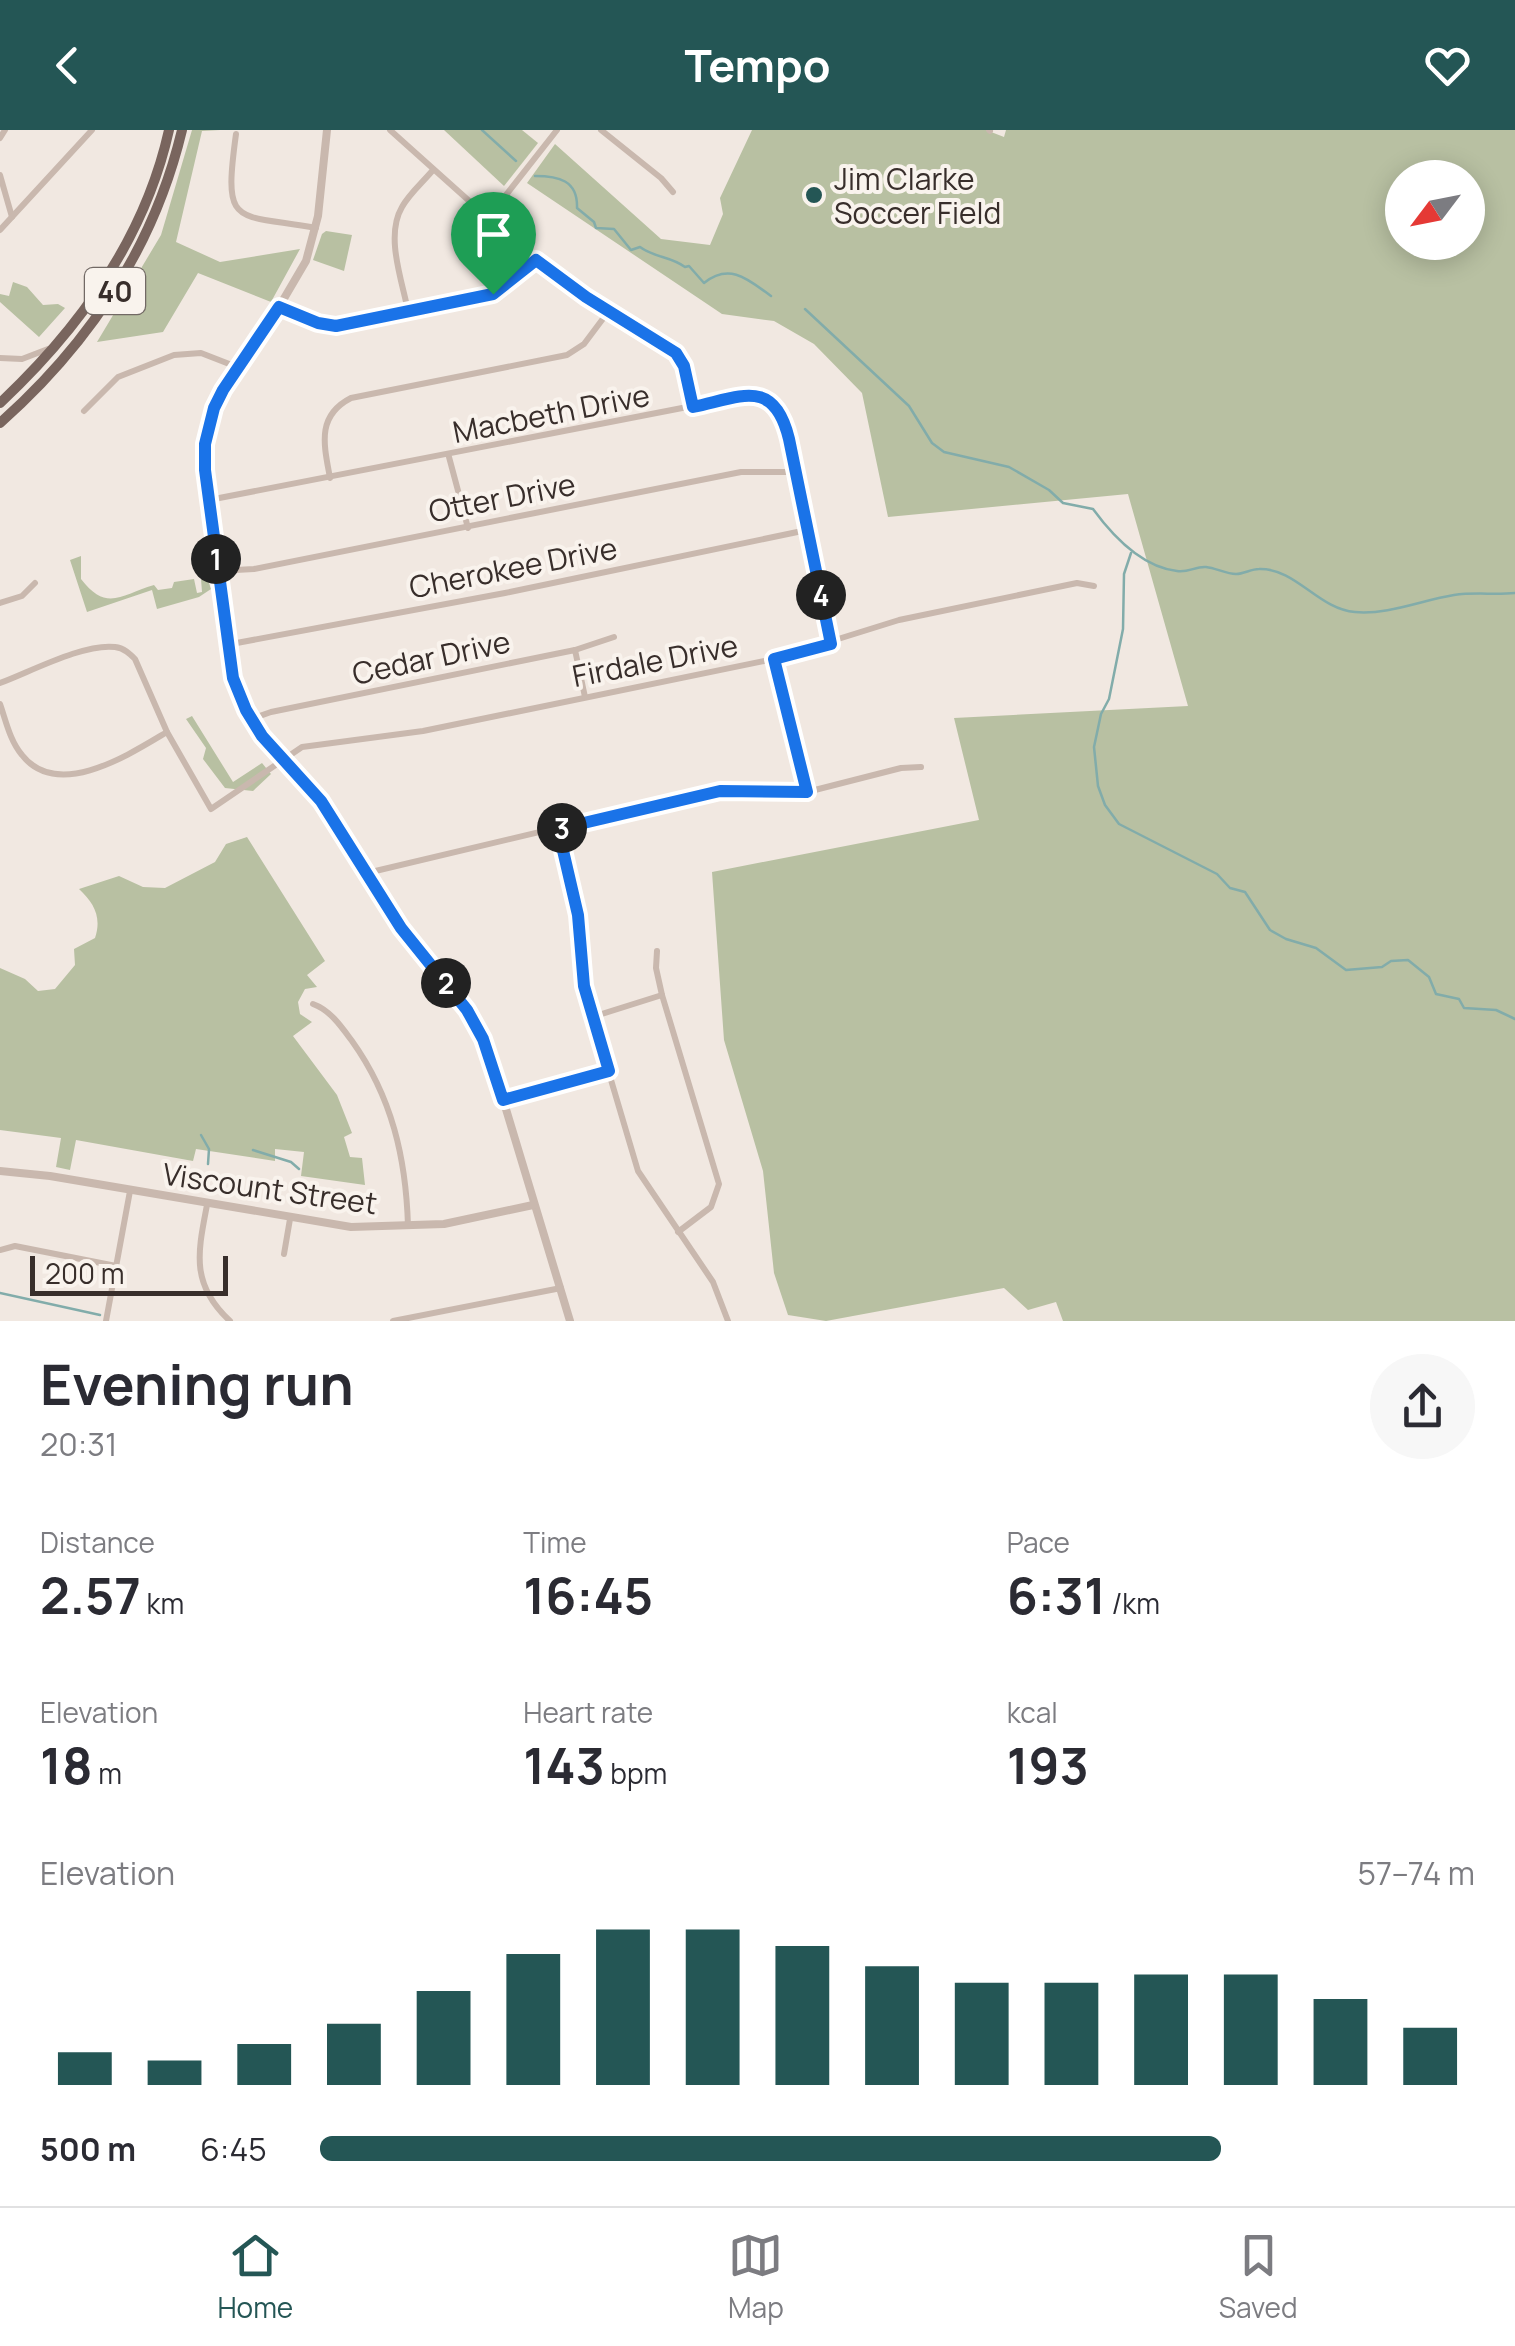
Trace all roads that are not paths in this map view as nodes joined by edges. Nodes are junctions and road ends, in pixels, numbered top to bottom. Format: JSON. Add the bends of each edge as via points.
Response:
{"nodes":[{"id":1,"x":4,"y":130,"type":"edge"},
{"id":2,"x":92,"y":130,"type":"edge"},
{"id":3,"x":168,"y":130,"type":"edge"},
{"id":4,"x":182,"y":130,"type":"edge"},
{"id":5,"x":327,"y":130,"type":"edge"},
{"id":6,"x":390,"y":130,"type":"edge"},
{"id":7,"x":557,"y":130,"type":"edge"},
{"id":8,"x":601,"y":130,"type":"edge"},
{"id":9,"x":236,"y":134,"type":"dead end"},
{"id":10,"x":0,"y":138,"type":"edge"},
{"id":11,"x":433,"y":170,"type":"junction"},
{"id":12,"x":0,"y":175,"type":"edge"},
{"id":13,"x":673,"y":192,"type":"dead end"},
{"id":14,"x":12,"y":217,"type":"junction"},
{"id":15,"x":487,"y":219,"type":"junction"},
{"id":16,"x":316,"y":228,"type":"junction"},
{"id":17,"x":0,"y":230,"type":"edge"},
{"id":18,"x":536,"y":260,"type":"junction"},
{"id":19,"x":279,"y":307,"type":"junction"},
{"id":20,"x":408,"y":311,"type":"junction"},
{"id":21,"x":608,"y":312,"type":"junction"},
{"id":22,"x":68,"y":332,"type":"junction"},
{"id":23,"x":0,"y":358,"type":"edge"},
{"id":24,"x":237,"y":367,"type":"junction"},
{"id":25,"x":0,"y":403,"type":"edge"},
{"id":26,"x":693,"y":407,"type":"junction"},
{"id":27,"x":84,"y":411,"type":"dead end"},
{"id":28,"x":0,"y":423,"type":"edge"},
{"id":29,"x":449,"y":456,"type":"junction"},
{"id":30,"x":795,"y":472,"type":"junction"},
{"id":31,"x":330,"y":478,"type":"junction"},
{"id":32,"x":209,"y":500,"type":"junction"},
{"id":33,"x":468,"y":528,"type":"junction"},
{"id":34,"x":807,"y":530,"type":"junction"},
{"id":35,"x":218,"y":571,"type":"junction"},
{"id":36,"x":35,"y":582,"type":"dead end"},
{"id":37,"x":1094,"y":586,"type":"dead end"},
{"id":38,"x":0,"y":603,"type":"edge"},
{"id":39,"x":614,"y":637,"type":"dead end"},
{"id":40,"x":831,"y":644,"type":"junction"},
{"id":41,"x":226,"y":645,"type":"junction"},
{"id":42,"x":575,"y":650,"type":"junction"},
{"id":43,"x":774,"y":659,"type":"junction"},
{"id":44,"x":0,"y":683,"type":"edge"},
{"id":45,"x":586,"y":697,"type":"junction"},
{"id":46,"x":0,"y":704,"type":"edge"},
{"id":47,"x":251,"y":719,"type":"junction"},
{"id":48,"x":167,"y":732,"type":"junction"},
{"id":49,"x":282,"y":760,"type":"junction"},
{"id":50,"x":920,"y":767,"type":"dead end"},
{"id":51,"x":807,"y":792,"type":"junction"},
{"id":52,"x":558,"y":829,"type":"junction"},
{"id":53,"x":366,"y":873,"type":"junction"},
{"id":54,"x":658,"y":951,"type":"dead end"},
{"id":55,"x":662,"y":995,"type":"junction"},
{"id":56,"x":313,"y":1004,"type":"dead end"},
{"id":57,"x":592,"y":1018,"type":"junction"},
{"id":58,"x":609,"y":1071,"type":"junction"},
{"id":59,"x":503,"y":1100,"type":"junction"},
{"id":60,"x":0,"y":1171,"type":"edge"},
{"id":61,"x":130,"y":1191,"type":"junction"},
{"id":62,"x":207,"y":1204,"type":"junction"},
{"id":63,"x":533,"y":1205,"type":"junction"},
{"id":64,"x":290,"y":1219,"type":"junction"},
{"id":65,"x":408,"y":1227,"type":"junction"},
{"id":66,"x":678,"y":1232,"type":"junction"},
{"id":67,"x":0,"y":1250,"type":"edge"},
{"id":68,"x":284,"y":1254,"type":"dead end"},
{"id":69,"x":116,"y":1266,"type":"junction"},
{"id":70,"x":560,"y":1288,"type":"junction"},
{"id":71,"x":106,"y":1321,"type":"edge"},
{"id":72,"x":230,"y":1321,"type":"edge"},
{"id":73,"x":393,"y":1321,"type":"edge"},
{"id":74,"x":570,"y":1321,"type":"edge"},
{"id":75,"x":728,"y":1321,"type":"edge"}],
"edges":[{"from":1,"to":10,"type":"street"},
{"from":2,"to":14,"type":"street"},
{"from":3,"to":22,"type":"main road","number":"40","via":[[130,236]]},
{"from":4,"to":28,"type":"main road","number":"40","via":[[160,201],[115,291],[62,362]]},
{"from":5,"to":16,"type":"street"},
{"from":6,"to":11,"type":"street"},
{"from":7,"to":15,"type":"street"},
{"from":8,"to":13,"type":"street"},
{"from":9,"to":16,"type":"street","via":[[230,194],[236,210],[256,220]]},
{"from":11,"to":15,"type":"street"},
{"from":11,"to":20,"type":"street","via":[[396,222]]},
{"from":12,"to":14,"type":"street"},
{"from":14,"to":17,"type":"street"},
{"from":15,"to":18,"type":"street"},
{"from":16,"to":19,"type":"street"},
{"from":18,"to":20,"type":"street","via":[[493,294]]},
{"from":18,"to":21,"type":"street"},
{"from":19,"to":20,"type":"street","via":[[331,326]]},
{"from":19,"to":24,"type":"street"},
{"from":21,"to":26,"type":"street","via":[[676,353]]},
{"from":21,"to":31,"type":"street","via":[[584,344],[566,355],[342,403],[324,429]]},
{"from":22,"to":23,"type":"street","via":[[33,356]]},
{"from":22,"to":25,"type":"main road","number":"40"},
{"from":24,"to":27,"type":"street","via":[[200,353],[174,355],[118,377]]},
{"from":24,"to":32,"type":"street","via":[[206,436]]},
{"from":26,"to":29,"type":"street","name":"Macbeth Drive"},
{"from":26,"to":30,"type":"street","name":"Macbeth Drive","via":[[749,395],[768,400],[782,413]]},
{"from":29,"to":31,"type":"street","name":"Macbeth Drive"},
{"from":29,"to":33,"type":"street"},
{"from":30,"to":33,"type":"street","name":"Otter Drive","via":[[742,472]]},
{"from":30,"to":34,"type":"street","name":"Macbeth Drive"},
{"from":31,"to":32,"type":"street","name":"Macbeth Drive"},
{"from":32,"to":35,"type":"street"},
{"from":33,"to":35,"type":"street","name":"Otter Drive"},
{"from":34,"to":40,"type":"street","name":"Macbeth Drive"},
{"from":34,"to":41,"type":"street","name":"Cherokee Drive"},
{"from":35,"to":41,"type":"street"},
{"from":36,"to":38,"type":"street","via":[[22,596]]},
{"from":37,"to":40,"type":"street","name":"Firdale Drive","via":[[1078,582],[899,620]]},
{"from":39,"to":42,"type":"street","name":"Cedar Drive"},
{"from":40,"to":43,"type":"street","name":"Firdale Drive"},
{"from":41,"to":47,"type":"street"},
{"from":42,"to":45,"type":"street"},
{"from":42,"to":47,"type":"street","name":"Cedar Drive"},
{"from":43,"to":45,"type":"street","name":"Firdale Drive"},
{"from":43,"to":51,"type":"street"},
{"from":44,"to":48,"type":"street","via":[[92,649],[118,647],[136,660]]},
{"from":45,"to":49,"type":"street","name":"Firdale Drive","via":[[423,731],[310,745]]},
{"from":46,"to":48,"type":"street","via":[[22,756],[48,774],[106,763]]},
{"from":47,"to":49,"type":"street"},
{"from":48,"to":49,"type":"street","name":"Firdale Drive","via":[[211,808]]},
{"from":49,"to":53,"type":"street","via":[[321,801]]},
{"from":50,"to":51,"type":"street"},
{"from":51,"to":52,"type":"street","via":[[720,791]]},
{"from":52,"to":53,"type":"street"},
{"from":52,"to":57,"type":"street"},
{"from":53,"to":59,"type":"street","via":[[467,1010]]},
{"from":54,"to":55,"type":"street"},
{"from":55,"to":57,"type":"street"},
{"from":55,"to":66,"type":"street","via":[[718,1184],[711,1207]]},
{"from":56,"to":65,"type":"street","via":[[325,1008],[355,1046],[388,1108],[405,1172]]},
{"from":57,"to":58,"type":"street"},
{"from":58,"to":59,"type":"street"},
{"from":58,"to":66,"type":"street","via":[[641,1178]]},
{"from":59,"to":63,"type":"street"},
{"from":60,"to":61,"type":"street","name":"Viscount Street"},
{"from":61,"to":62,"type":"street","name":"Viscount Street"},
{"from":61,"to":69,"type":"street"},
{"from":62,"to":64,"type":"street","name":"Viscount Street"},
{"from":62,"to":72,"type":"street","via":[[200,1274]]},
{"from":63,"to":65,"type":"street","name":"Viscount Street"},
{"from":63,"to":70,"type":"street"},
{"from":64,"to":65,"type":"street","name":"Viscount Street"},
{"from":64,"to":68,"type":"street"},
{"from":66,"to":75,"type":"street","via":[[713,1282]]},
{"from":67,"to":69,"type":"street","via":[[15,1246]]},
{"from":69,"to":71,"type":"street"},
{"from":70,"to":73,"type":"street"},
{"from":70,"to":74,"type":"street"}]}
